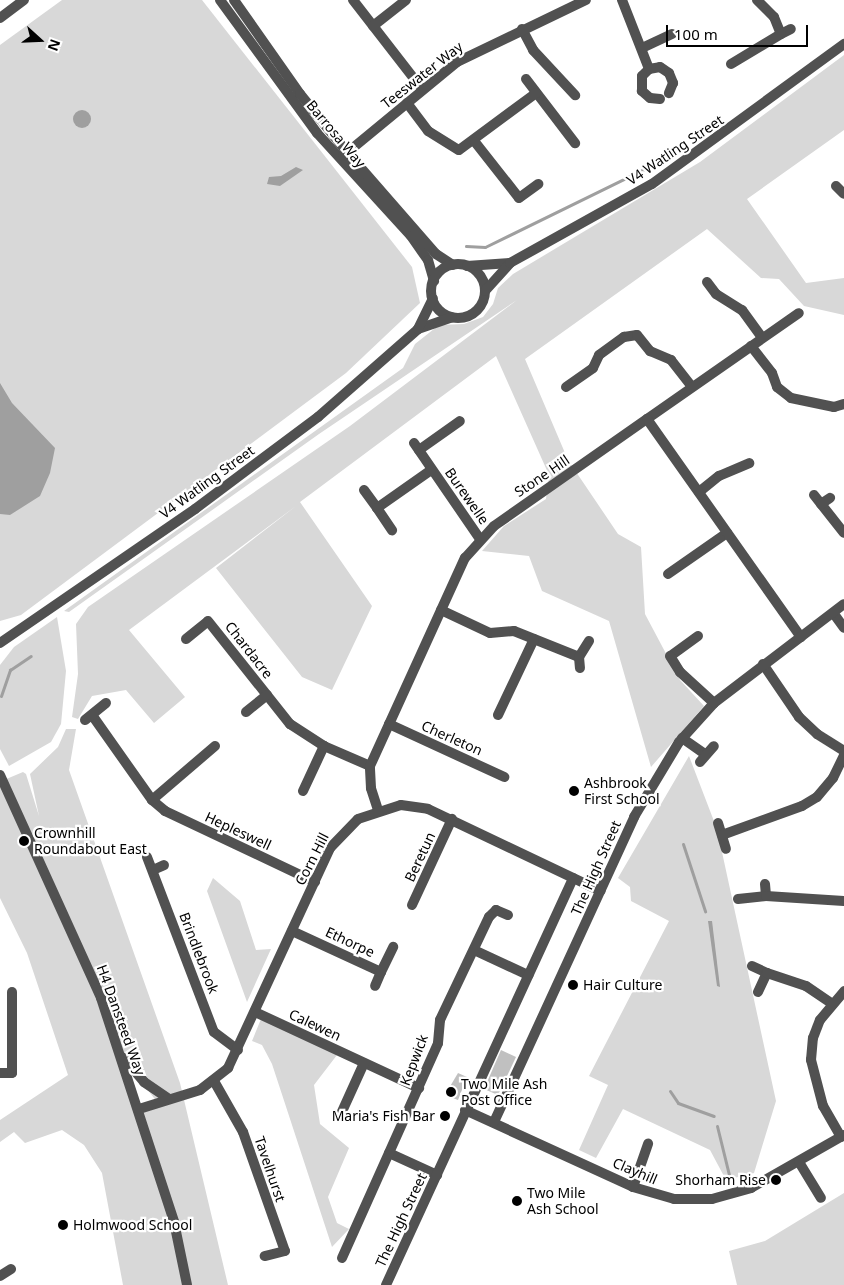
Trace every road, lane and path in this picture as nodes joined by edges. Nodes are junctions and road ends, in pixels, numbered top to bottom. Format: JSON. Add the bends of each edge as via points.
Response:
{"nodes":[{"id":1,"x":24,"y":0,"type":"edge"},
{"id":2,"x":220,"y":0,"type":"edge"},
{"id":3,"x":234,"y":0,"type":"edge"},
{"id":4,"x":353,"y":0,"type":"edge"},
{"id":5,"x":406,"y":0,"type":"edge"},
{"id":6,"x":586,"y":0,"type":"edge"},
{"id":7,"x":622,"y":0,"type":"edge"},
{"id":8,"x":757,"y":0,"type":"edge"},
{"id":9,"x":0,"y":18,"type":"edge"},
{"id":10,"x":373,"y":26,"type":"junction"},
{"id":11,"x":522,"y":29,"type":"junction"},
{"id":12,"x":791,"y":29,"type":"dead end"},
{"id":13,"x":672,"y":34,"type":"dead end"},
{"id":14,"x":780,"y":34,"type":"junction"},
{"id":15,"x":844,"y":44,"type":"edge"},
{"id":16,"x":642,"y":48,"type":"junction"},
{"id":17,"x":731,"y":64,"type":"dead end"},
{"id":18,"x":649,"y":69,"type":"junction"},
{"id":19,"x":526,"y":79,"type":"dead end"},
{"id":20,"x":422,"y":89,"type":"junction"},
{"id":21,"x":536,"y":93,"type":"junction"},
{"id":22,"x":575,"y":95,"type":"dead end"},
{"id":23,"x":407,"y":103,"type":"junction"},
{"id":24,"x":475,"y":142,"type":"junction"},
{"id":25,"x":575,"y":143,"type":"dead end"},
{"id":26,"x":347,"y":152,"type":"junction"},
{"id":27,"x":338,"y":160,"type":"junction"},
{"id":28,"x":538,"y":184,"type":"dead end"},
{"id":29,"x":836,"y":186,"type":"dead end"},
{"id":30,"x":844,"y":194,"type":"edge"},
{"id":31,"x":519,"y":198,"type":"junction"},
{"id":32,"x":509,"y":204,"type":"dead end"},
{"id":33,"x":510,"y":263,"type":"junction"},
{"id":34,"x":453,"y":265,"type":"junction"},
{"id":35,"x":468,"y":266,"type":"junction"},
{"id":36,"x":434,"y":281,"type":"junction"},
{"id":37,"x":707,"y":282,"type":"dead end"},
{"id":38,"x":485,"y":291,"type":"junction"},
{"id":39,"x":432,"y":298,"type":"junction"},
{"id":40,"x":799,"y":313,"type":"dead end"},
{"id":41,"x":452,"y":317,"type":"junction"},
{"id":42,"x":418,"y":329,"type":"junction"},
{"id":43,"x":762,"y":338,"type":"junction"},
{"id":44,"x":751,"y":346,"type":"junction"},
{"id":45,"x":566,"y":386,"type":"dead end"},
{"id":46,"x":692,"y":387,"type":"junction"},
{"id":47,"x":844,"y":404,"type":"edge"},
{"id":48,"x":647,"y":419,"type":"junction"},
{"id":49,"x":460,"y":421,"type":"dead end"},
{"id":50,"x":749,"y":462,"type":"dead end"},
{"id":51,"x":432,"y":470,"type":"junction"},
{"id":52,"x":364,"y":490,"type":"dead end"},
{"id":53,"x":699,"y":492,"type":"junction"},
{"id":54,"x":814,"y":495,"type":"dead end"},
{"id":55,"x":830,"y":498,"type":"dead end"},
{"id":56,"x":821,"y":504,"type":"junction"},
{"id":57,"x":378,"y":508,"type":"junction"},
{"id":58,"x":392,"y":530,"type":"dead end"},
{"id":59,"x":844,"y":533,"type":"edge"},
{"id":60,"x":727,"y":534,"type":"junction"},
{"id":61,"x":480,"y":539,"type":"junction"},
{"id":62,"x":668,"y":574,"type":"dead end"},
{"id":63,"x":844,"y":604,"type":"edge"},
{"id":64,"x":441,"y":610,"type":"junction"},
{"id":65,"x":834,"y":614,"type":"junction"},
{"id":66,"x":844,"y":628,"type":"edge"},
{"id":67,"x":698,"y":636,"type":"dead end"},
{"id":68,"x":801,"y":637,"type":"junction"},
{"id":69,"x":186,"y":639,"type":"dead end"},
{"id":70,"x":534,"y":639,"type":"junction"},
{"id":71,"x":589,"y":641,"type":"dead end"},
{"id":72,"x":1,"y":643,"type":"edge"},
{"id":73,"x":579,"y":657,"type":"junction"},
{"id":74,"x":763,"y":664,"type":"junction"},
{"id":75,"x":580,"y":668,"type":"dead end"},
{"id":76,"x":267,"y":695,"type":"junction"},
{"id":77,"x":106,"y":703,"type":"dead end"},
{"id":78,"x":714,"y":703,"type":"junction"},
{"id":79,"x":246,"y":712,"type":"dead end"},
{"id":80,"x":498,"y":715,"type":"dead end"},
{"id":81,"x":388,"y":724,"type":"junction"},
{"id":82,"x":682,"y":738,"type":"junction"},
{"id":83,"x":215,"y":746,"type":"dead end"},
{"id":84,"x":324,"y":746,"type":"junction"},
{"id":85,"x":714,"y":746,"type":"dead end"},
{"id":86,"x":844,"y":750,"type":"edge"},
{"id":87,"x":844,"y":755,"type":"edge"},
{"id":88,"x":370,"y":766,"type":"junction"},
{"id":89,"x":0,"y":775,"type":"edge"},
{"id":90,"x":504,"y":777,"type":"dead end"},
{"id":91,"x":303,"y":792,"type":"dead end"},
{"id":92,"x":152,"y":800,"type":"junction"},
{"id":93,"x":378,"y":810,"type":"junction"},
{"id":94,"x":452,"y":819,"type":"junction"},
{"id":95,"x":718,"y":823,"type":"dead end"},
{"id":96,"x":722,"y":835,"type":"junction"},
{"id":97,"x":726,"y":849,"type":"dead end"},
{"id":98,"x":147,"y":857,"type":"dead end"},
{"id":99,"x":164,"y":865,"type":"dead end"},
{"id":100,"x":153,"y":870,"type":"junction"},
{"id":101,"x":573,"y":878,"type":"junction"},
{"id":102,"x":315,"y":882,"type":"junction"},
{"id":103,"x":765,"y":884,"type":"dead end"},
{"id":104,"x":601,"y":891,"type":"junction"},
{"id":105,"x":766,"y":896,"type":"junction"},
{"id":106,"x":738,"y":899,"type":"dead end"},
{"id":107,"x":844,"y":901,"type":"edge"},
{"id":108,"x":412,"y":906,"type":"dead end"},
{"id":109,"x":508,"y":916,"type":"dead end"},
{"id":110,"x":292,"y":931,"type":"junction"},
{"id":111,"x":393,"y":947,"type":"dead end"},
{"id":112,"x":474,"y":950,"type":"junction"},
{"id":113,"x":752,"y":966,"type":"dead end"},
{"id":114,"x":381,"y":972,"type":"junction"},
{"id":115,"x":767,"y":972,"type":"junction"},
{"id":116,"x":528,"y":975,"type":"junction"},
{"id":117,"x":375,"y":986,"type":"dead end"},
{"id":118,"x":844,"y":991,"type":"edge"},
{"id":119,"x":12,"y":992,"type":"dead end"},
{"id":120,"x":758,"y":992,"type":"dead end"},
{"id":121,"x":831,"y":1003,"type":"junction"},
{"id":122,"x":255,"y":1012,"type":"junction"},
{"id":123,"x":238,"y":1050,"type":"junction"},
{"id":124,"x":121,"y":1054,"type":"junction"},
{"id":125,"x":364,"y":1063,"type":"junction"},
{"id":126,"x":0,"y":1073,"type":"edge"},
{"id":127,"x":214,"y":1081,"type":"junction"},
{"id":128,"x":419,"y":1088,"type":"junction"},
{"id":129,"x":169,"y":1099,"type":"junction"},
{"id":130,"x":139,"y":1109,"type":"junction"},
{"id":131,"x":464,"y":1110,"type":"junction"},
{"id":132,"x":340,"y":1116,"type":"dead end"},
{"id":133,"x":494,"y":1122,"type":"junction"},
{"id":134,"x":843,"y":1136,"type":"edge"},
{"id":135,"x":648,"y":1144,"type":"dead end"},
{"id":136,"x":389,"y":1153,"type":"junction"},
{"id":137,"x":799,"y":1162,"type":"junction"},
{"id":138,"x":437,"y":1175,"type":"junction"},
{"id":139,"x":633,"y":1187,"type":"junction"},
{"id":140,"x":821,"y":1198,"type":"dead end"},
{"id":141,"x":265,"y":1256,"type":"dead end"},
{"id":142,"x":342,"y":1258,"type":"dead end"},
{"id":143,"x":11,"y":1269,"type":"dead end"},
{"id":144,"x":0,"y":1276,"type":"edge"},
{"id":145,"x":187,"y":1285,"type":"edge"},
{"id":146,"x":386,"y":1285,"type":"edge"}],
"edges":[{"from":1,"to":9,"type":"street"},
{"from":2,"to":27,"type":"street","name":"Barrosa Way","via":[[290,101]]},
{"from":3,"to":26,"type":"street","name":"Barrosa Way","via":[[300,94]]},
{"from":4,"to":10,"type":"street"},
{"from":5,"to":10,"type":"street"},
{"from":6,"to":11,"type":"street","name":"Teeswater Way"},
{"from":7,"to":16,"type":"street"},
{"from":8,"to":14,"type":"street","via":[[774,17]]},
{"from":10,"to":20,"type":"street"},
{"from":11,"to":20,"type":"street","name":"Teeswater Way","via":[[479,49]]},
{"from":11,"to":22,"type":"street","via":[[533,50]]},
{"from":12,"to":14,"type":"street"},
{"from":13,"to":16,"type":"street"},
{"from":14,"to":17,"type":"street"},
{"from":15,"to":33,"type":"street","name":"V4 Watling Street","via":[[652,184]]},
{"from":16,"to":18,"type":"street"},
{"from":18,"to":18,"type":"street","via":[[660,67],[669,73],[672,83],[664,96],[650,98],[642,91],[640,81]]},
{"from":19,"to":21,"type":"street"},
{"from":20,"to":23,"type":"street","name":"Teeswater Way"},
{"from":21,"to":24,"type":"street"},
{"from":21,"to":25,"type":"street"},
{"from":23,"to":24,"type":"street","via":[[428,131],[451,148],[459,150]]},
{"from":23,"to":26,"type":"street","name":"Teeswater Way"},
{"from":24,"to":31,"type":"street"},
{"from":26,"to":27,"type":"street","name":"Teeswater Way"},
{"from":26,"to":34,"type":"street","name":"Barrosa Way","via":[[436,254]]},
{"from":27,"to":36,"type":"street","name":"Barrosa Way","via":[[411,236],[428,260]]},
{"from":28,"to":31,"type":"street"},
{"from":29,"to":30,"type":"street"},
{"from":31,"to":32,"type":"street"},
{"from":33,"to":35,"type":"street","name":"V4 Watling Street"},
{"from":33,"to":38,"type":"street","name":"V4 Watling Street"},
{"from":34,"to":35,"type":"street"},
{"from":34,"to":36,"type":"street","via":[[441,270]]},
{"from":35,"to":38,"type":"street","via":[[478,273]]},
{"from":36,"to":39,"type":"street"},
{"from":37,"to":43,"type":"street","via":[[716,294],[742,310]]},
{"from":38,"to":41,"type":"street","via":[[478,310],[466,317]]},
{"from":39,"to":41,"type":"street","via":[[442,312]]},
{"from":39,"to":42,"type":"street","name":"V4 Watling Street"},
{"from":40,"to":43,"type":"street","name":"Stone Hill"},
{"from":41,"to":42,"type":"street","name":"V4 Watling Street"},
{"from":42,"to":72,"type":"street","name":"V4 Watling Street","via":[[318,417]]},
{"from":43,"to":44,"type":"street","name":"Stone Hill"},
{"from":44,"to":46,"type":"street","name":"Stone Hill"},
{"from":44,"to":47,"type":"street","via":[[772,372],[777,387],[791,398],[834,407]]},
{"from":45,"to":46,"type":"street","via":[[593,368],[599,355],[624,337],[637,335],[650,352],[671,360]]},
{"from":46,"to":48,"type":"street","name":"Stone Hill"},
{"from":48,"to":53,"type":"street"},
{"from":48,"to":61,"type":"street","name":"Stone Hill"},
{"from":49,"to":51,"type":"street","name":"Burewelle","via":[[416,447]]},
{"from":50,"to":53,"type":"street","via":[[719,476]]},
{"from":51,"to":57,"type":"street","name":"Burewelle"},
{"from":51,"to":61,"type":"street","name":"Burewelle"},
{"from":52,"to":57,"type":"street"},
{"from":53,"to":60,"type":"street"},
{"from":54,"to":56,"type":"street"},
{"from":55,"to":56,"type":"street"},
{"from":56,"to":59,"type":"street"},
{"from":57,"to":58,"type":"street"},
{"from":60,"to":62,"type":"street"},
{"from":60,"to":68,"type":"street"},
{"from":61,"to":64,"type":"street","name":"Stone Hill","via":[[465,558]]},
{"from":63,"to":65,"type":"street","name":"The High Street"},
{"from":64,"to":70,"type":"street","via":[[490,633],[514,631]]},
{"from":64,"to":81,"type":"street","name":"Stone Hill"},
{"from":65,"to":66,"type":"street"},
{"from":65,"to":68,"type":"street","name":"The High Street"},
{"from":67,"to":78,"type":"street","via":[[670,656],[680,672]]},
{"from":68,"to":74,"type":"street","name":"The High Street"},
{"from":69,"to":76,"type":"street","name":"Chardacre","via":[[206,617]]},
{"from":70,"to":73,"type":"street"},
{"from":70,"to":80,"type":"street"},
{"from":71,"to":73,"type":"street"},
{"from":73,"to":75,"type":"street"},
{"from":74,"to":78,"type":"street","name":"The High Street"},
{"from":74,"to":86,"type":"street","via":[[799,717],[817,734]]},
{"from":76,"to":79,"type":"street","name":"Chardacre"},
{"from":76,"to":84,"type":"street","name":"Chardacre","via":[[290,724]]},
{"from":77,"to":92,"type":"street","name":"Hepleswell","via":[[89,717]]},
{"from":78,"to":82,"type":"street","name":"The High Street"},
{"from":81,"to":88,"type":"street","name":"Stone Hill"},
{"from":81,"to":90,"type":"street","name":"Cherleton"},
{"from":82,"to":85,"type":"street","via":[[703,758]]},
{"from":82,"to":104,"type":"street","name":"The High Street","via":[[634,817]]},
{"from":83,"to":92,"type":"street"},
{"from":84,"to":88,"type":"street","name":"Chardacre"},
{"from":84,"to":91,"type":"street"},
{"from":87,"to":96,"type":"street","via":[[833,778],[817,797],[802,806]]},
{"from":88,"to":93,"type":"street","name":"Stone Hill","via":[[371,788]]},
{"from":89,"to":124,"type":"street","name":"H4 Dansteed Way","via":[[101,998]]},
{"from":92,"to":102,"type":"street","name":"Hepleswell","via":[[183,821]]},
{"from":93,"to":94,"type":"street","name":"Corn Hill","via":[[400,805],[428,809]]},
{"from":93,"to":102,"type":"street","name":"Corn Hill","via":[[358,819],[340,834]]},
{"from":94,"to":101,"type":"street","name":"Corn Hill"},
{"from":94,"to":108,"type":"street","name":"Beretun"},
{"from":95,"to":96,"type":"street"},
{"from":96,"to":97,"type":"street"},
{"from":98,"to":100,"type":"street","name":"Brindlebrook"},
{"from":99,"to":100,"type":"street"},
{"from":100,"to":123,"type":"street","name":"Brindlebrook","via":[[214,1032]]},
{"from":101,"to":104,"type":"street","name":"Corn Hill"},
{"from":101,"to":116,"type":"street","name":"The High Street"},
{"from":102,"to":110,"type":"street","name":"Corn Hill"},
{"from":103,"to":105,"type":"street"},
{"from":104,"to":133,"type":"street","name":"The High Street"},
{"from":105,"to":106,"type":"street"},
{"from":105,"to":107,"type":"street"},
{"from":109,"to":112,"type":"street","name":"Kepwick","via":[[496,910]]},
{"from":110,"to":114,"type":"street","name":"Ethorpe"},
{"from":110,"to":122,"type":"street","name":"Corn Hill"},
{"from":111,"to":114,"type":"street"},
{"from":112,"to":116,"type":"street"},
{"from":112,"to":128,"type":"street","name":"Kepwick","via":[[440,1020],[438,1043]]},
{"from":113,"to":115,"type":"street"},
{"from":114,"to":117,"type":"street","name":"Ethorpe"},
{"from":115,"to":120,"type":"street"},
{"from":115,"to":121,"type":"street","via":[[806,986]]},
{"from":116,"to":131,"type":"street","name":"The High Street"},
{"from":118,"to":121,"type":"street"},
{"from":119,"to":126,"type":"street","via":[[12,1073]]},
{"from":121,"to":134,"type":"street","via":[[813,1038],[811,1060],[823,1106]]},
{"from":122,"to":123,"type":"street","name":"Corn Hill"},
{"from":122,"to":125,"type":"street","name":"Calewen"},
{"from":123,"to":127,"type":"street","name":"Corn Hill","via":[[228,1068]]},
{"from":124,"to":129,"type":"street","via":[[144,1082]]},
{"from":124,"to":130,"type":"street","name":"H4 Dansteed Way"},
{"from":125,"to":128,"type":"street","name":"Calewen"},
{"from":125,"to":132,"type":"street"},
{"from":127,"to":129,"type":"street","name":"Corn Hill","via":[[200,1090]]},
{"from":127,"to":141,"type":"street","name":"Tavelhurst","via":[[243,1132],[284,1251]]},
{"from":128,"to":136,"type":"street","name":"Kepwick"},
{"from":129,"to":130,"type":"street","name":"Corn Hill"},
{"from":130,"to":145,"type":"street","name":"H4 Dansteed Way","via":[[174,1222]]},
{"from":131,"to":133,"type":"street"},
{"from":131,"to":138,"type":"street","name":"The High Street"},
{"from":133,"to":139,"type":"street","name":"Clayhill"},
{"from":134,"to":137,"type":"street","name":"Clayhill"},
{"from":135,"to":139,"type":"street"},
{"from":136,"to":138,"type":"street"},
{"from":136,"to":142,"type":"street","name":"Kepwick"},
{"from":137,"to":139,"type":"street","name":"Clayhill","via":[[750,1188],[712,1199],[674,1199]]},
{"from":137,"to":140,"type":"street"},
{"from":138,"to":146,"type":"street","name":"The High Street"},
{"from":143,"to":144,"type":"street"}]}
